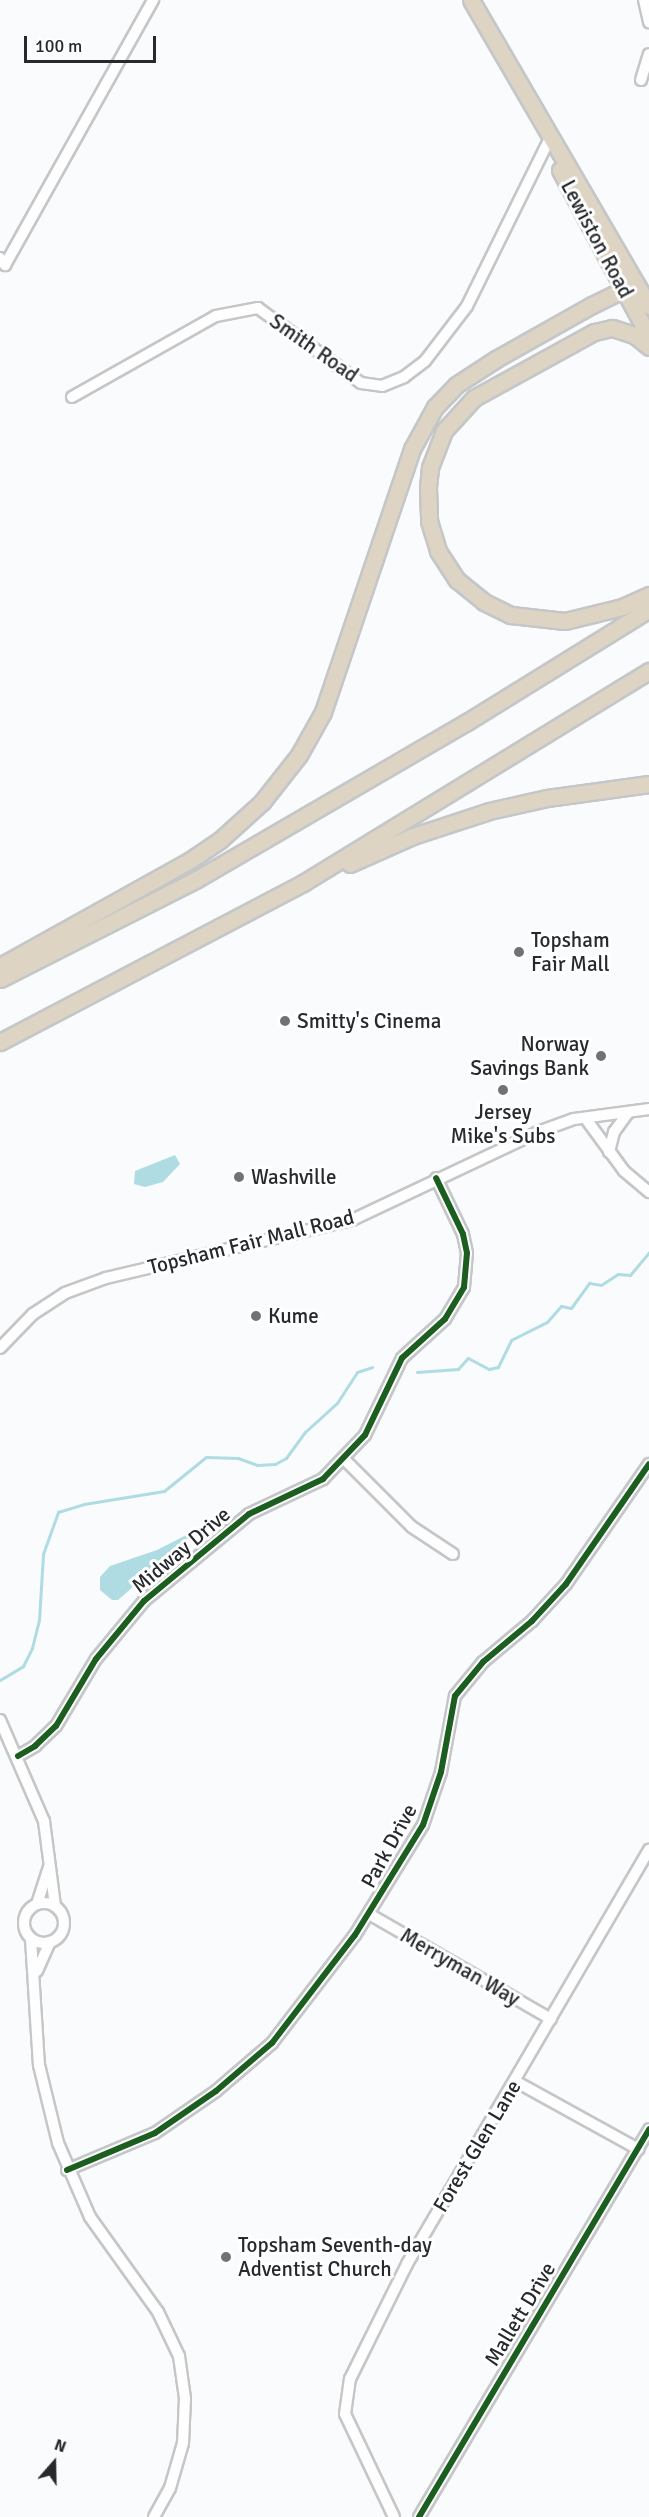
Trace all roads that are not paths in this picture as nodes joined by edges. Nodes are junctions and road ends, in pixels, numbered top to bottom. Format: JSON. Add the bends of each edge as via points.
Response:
{"nodes":[{"id":1,"x":153,"y":0,"type":"edge"},
{"id":2,"x":471,"y":0,"type":"edge"},
{"id":3,"x":644,"y":0,"type":"edge"},
{"id":4,"x":649,"y":22,"type":"edge"},
{"id":5,"x":649,"y":54,"type":"edge"},
{"id":6,"x":640,"y":80,"type":"dead end"},
{"id":7,"x":549,"y":140,"type":"junction"},
{"id":8,"x":3,"y":261,"type":"edge"},
{"id":9,"x":623,"y":290,"type":"junction"},
{"id":10,"x":646,"y":300,"type":"edge"},
{"id":11,"x":649,"y":337,"type":"edge"},
{"id":12,"x":649,"y":347,"type":"edge"},
{"id":13,"x":72,"y":397,"type":"dead end"},
{"id":14,"x":649,"y":596,"type":"edge"},
{"id":15,"x":649,"y":609,"type":"edge"},
{"id":16,"x":649,"y":671,"type":"edge"},
{"id":17,"x":649,"y":784,"type":"edge"},
{"id":18,"x":303,"y":883,"type":"junction"},
{"id":19,"x":0,"y":966,"type":"edge"},
{"id":20,"x":0,"y":979,"type":"edge"},
{"id":21,"x":0,"y":1042,"type":"edge"},
{"id":22,"x":649,"y":1109,"type":"edge"},
{"id":23,"x":628,"y":1113,"type":"junction"},
{"id":24,"x":586,"y":1119,"type":"junction"},
{"id":25,"x":609,"y":1152,"type":"junction"},
{"id":26,"x":435,"y":1178,"type":"junction"},
{"id":27,"x":649,"y":1192,"type":"edge"},
{"id":28,"x":0,"y":1348,"type":"edge"},
{"id":29,"x":345,"y":1460,"type":"junction"},
{"id":30,"x":649,"y":1464,"type":"edge"},
{"id":31,"x":453,"y":1554,"type":"dead end"},
{"id":32,"x":0,"y":1720,"type":"edge"},
{"id":33,"x":18,"y":1756,"type":"junction"},
{"id":34,"x":649,"y":1851,"type":"edge"},
{"id":35,"x":50,"y":1861,"type":"junction"},
{"id":36,"x":37,"y":1904,"type":"junction"},
{"id":37,"x":55,"y":1906,"type":"junction"},
{"id":38,"x":369,"y":1914,"type":"junction"},
{"id":39,"x":31,"y":1939,"type":"junction"},
{"id":40,"x":50,"y":1942,"type":"junction"},
{"id":41,"x":35,"y":1977,"type":"junction"},
{"id":42,"x":551,"y":2019,"type":"junction"},
{"id":43,"x":515,"y":2081,"type":"junction"},
{"id":44,"x":649,"y":2129,"type":"edge"},
{"id":45,"x":638,"y":2149,"type":"junction"},
{"id":46,"x":68,"y":2170,"type":"junction"},
{"id":47,"x":154,"y":2517,"type":"edge"},
{"id":48,"x":394,"y":2517,"type":"edge"},
{"id":49,"x":419,"y":2517,"type":"edge"}],
"edges":[{"from":1,"to":8,"type":"street"},
{"from":2,"to":7,"type":"highway","name":"Lewiston Road"},
{"from":3,"to":4,"type":"street"},
{"from":5,"to":6,"type":"street"},
{"from":7,"to":9,"type":"highway","name":"Lewiston Road","via":[[560,170]]},
{"from":7,"to":10,"type":"highway","name":"Lewiston Road"},
{"from":7,"to":13,"type":"street","name":"Smith Road","via":[[467,306],[425,361],[404,377],[382,386],[361,383],[258,308],[216,316]]},
{"from":9,"to":10,"type":"highway"},
{"from":9,"to":11,"type":"highway","name":"Lewiston Road"},
{"from":9,"to":19,"type":"highway","via":[[496,359],[456,385],[435,407],[412,449],[326,706],[299,755],[262,802],[220,840],[189,861]]},
{"from":12,"to":14,"type":"highway","via":[[634,335],[612,328],[594,332],[474,398],[444,431],[430,468],[428,488],[429,521],[438,551],[458,580],[484,602],[511,615],[565,621]]},
{"from":15,"to":20,"type":"highway","via":[[467,722],[197,879]]},
{"from":16,"to":18,"type":"highway"},
{"from":17,"to":18,"type":"highway","via":[[548,798],[489,811],[413,836]]},
{"from":18,"to":21,"type":"highway"},
{"from":22,"to":23,"type":"street","name":"Topsham Fair Mall Road"},
{"from":23,"to":24,"type":"street","name":"Topsham Fair Mall Road"},
{"from":23,"to":25,"type":"street","via":[[614,1132]]},
{"from":24,"to":25,"type":"street"},
{"from":24,"to":26,"type":"street","name":"Topsham Fair Mall Road","via":[[538,1132],[494,1156]]},
{"from":25,"to":27,"type":"street","via":[[624,1172]]},
{"from":26,"to":28,"type":"street","name":"Topsham Fair Mall Road","via":[[352,1220],[106,1278],[65,1293],[33,1314]]},
{"from":26,"to":29,"type":"street","name":"Midway Drive","via":[[463,1234],[467,1253],[464,1287],[445,1319],[402,1358],[374,1422]]},
{"from":29,"to":31,"type":"street","via":[[412,1527]]},
{"from":29,"to":33,"type":"street","name":"Midway Drive","via":[[302,1491],[249,1514],[144,1601],[96,1659],[56,1726]]},
{"from":30,"to":38,"type":"street","name":"Park Drive","via":[[566,1584],[532,1621],[476,1669],[455,1696],[434,1799],[413,1844]]},
{"from":32,"to":33,"type":"street"},
{"from":33,"to":35,"type":"street","via":[[44,1821]]},
{"from":34,"to":42,"type":"street","name":"Forest Glen Lane"},
{"from":35,"to":36,"type":"street"},
{"from":35,"to":37,"type":"street"},
{"from":36,"to":37,"type":"street"},
{"from":36,"to":39,"type":"street","via":[[24,1919]]},
{"from":37,"to":40,"type":"street","via":[[65,1923],[59,1937]]},
{"from":38,"to":42,"type":"street","name":"Merryman Way"},
{"from":38,"to":46,"type":"street","name":"Park Drive","via":[[272,2043],[224,2084],[155,2133]]},
{"from":39,"to":40,"type":"street"},
{"from":39,"to":41,"type":"street"},
{"from":40,"to":41,"type":"street"},
{"from":41,"to":46,"type":"street","via":[[39,2065]]},
{"from":42,"to":43,"type":"street","name":"Forest Glen Lane"},
{"from":43,"to":45,"type":"street"},
{"from":43,"to":48,"type":"street","name":"Forest Glen Lane","via":[[407,2264],[350,2379],[345,2414]]},
{"from":44,"to":45,"type":"street","name":"Mallett Drive"},
{"from":45,"to":49,"type":"street","name":"Mallett Drive"},
{"from":46,"to":47,"type":"street","via":[[90,2217],[158,2312],[179,2356],[185,2398],[183,2443],[170,2488]]}]}
